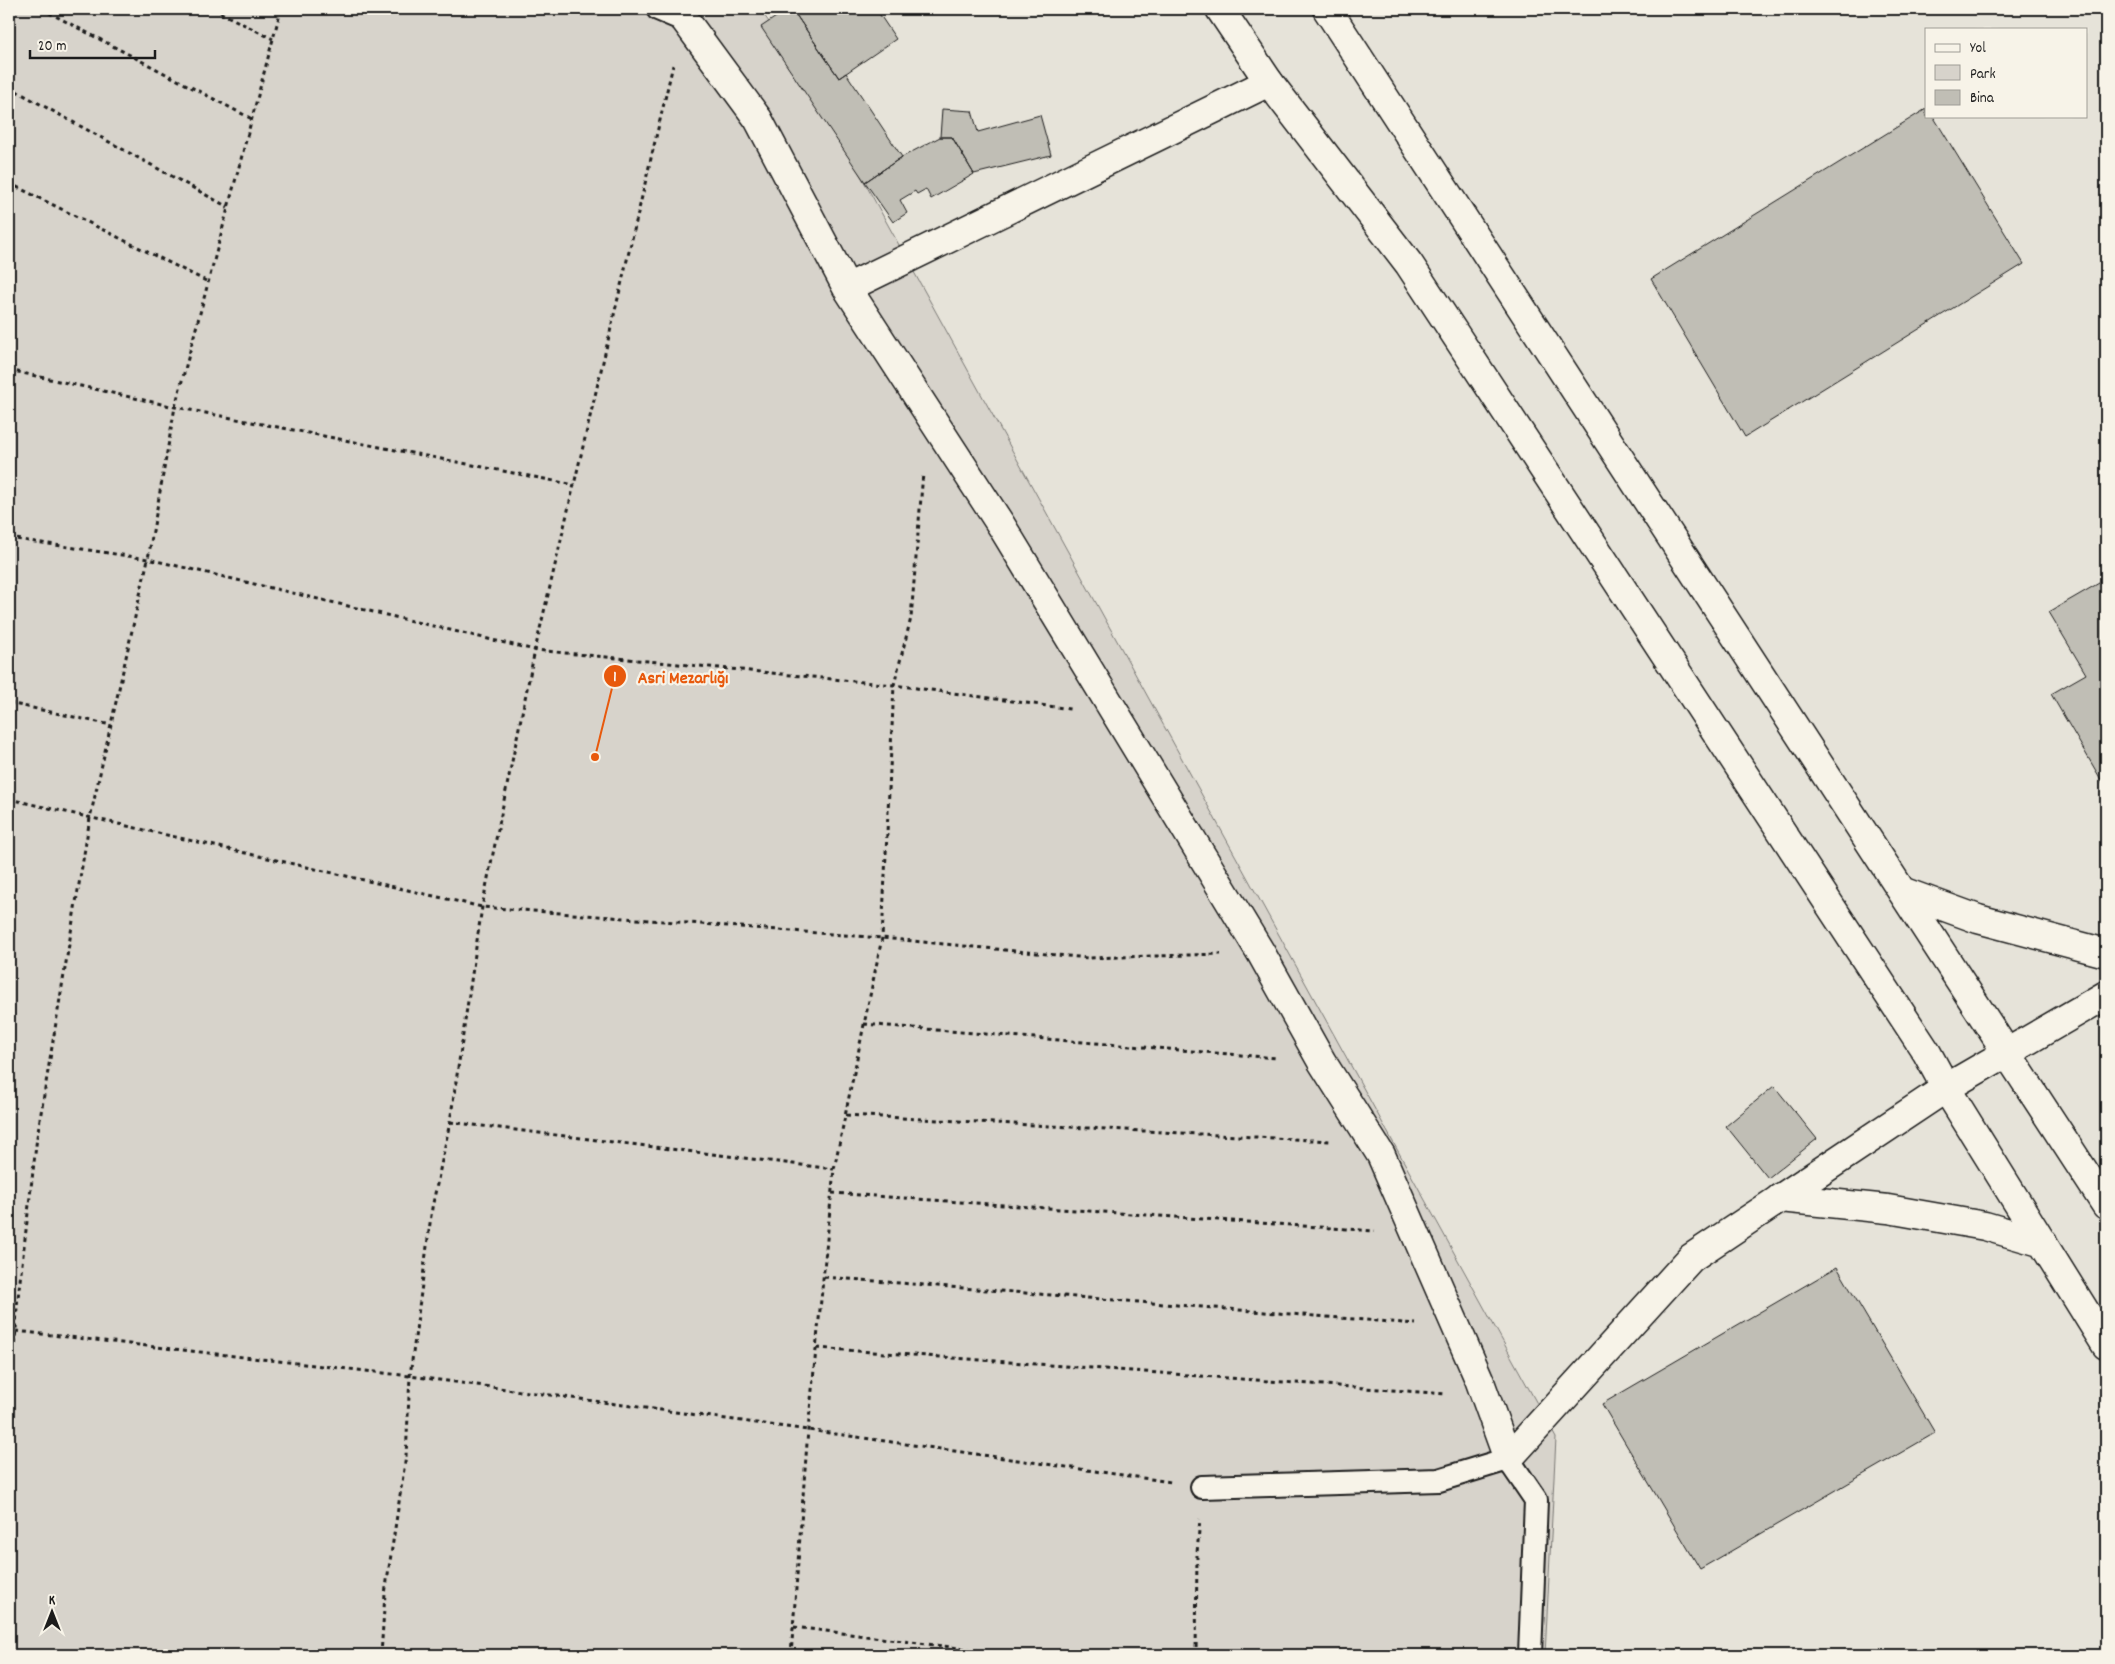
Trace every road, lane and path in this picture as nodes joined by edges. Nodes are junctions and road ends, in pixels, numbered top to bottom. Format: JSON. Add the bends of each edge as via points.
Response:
{"nodes":[{"id":1,"x":42,"y":9,"type":"edge"},
{"id":2,"x":213,"y":9,"type":"edge"},
{"id":3,"x":281,"y":9,"type":"edge"},
{"id":4,"x":658,"y":9,"type":"edge"},
{"id":5,"x":1220,"y":9,"type":"edge"},
{"id":6,"x":1327,"y":9,"type":"edge"},
{"id":7,"x":680,"y":14,"type":"edge"},
{"id":8,"x":273,"y":39,"type":"junction"},
{"id":9,"x":1268,"y":82,"type":"junction"},
{"id":10,"x":9,"y":87,"type":"edge"},
{"id":11,"x":252,"y":119,"type":"junction"},
{"id":12,"x":9,"y":183,"type":"edge"},
{"id":13,"x":228,"y":207,"type":"junction"},
{"id":14,"x":208,"y":282,"type":"junction"},
{"id":15,"x":847,"y":288,"type":"junction"},
{"id":16,"x":9,"y":370,"type":"edge"},
{"id":17,"x":175,"y":407,"type":"junction"},
{"id":18,"x":923,"y":471,"type":"dead end"},
{"id":19,"x":575,"y":485,"type":"junction"},
{"id":20,"x":9,"y":538,"type":"edge"},
{"id":21,"x":148,"y":559,"type":"junction"},
{"id":22,"x":535,"y":650,"type":"junction"},
{"id":23,"x":894,"y":685,"type":"junction"},
{"id":24,"x":9,"y":703,"type":"edge"},
{"id":25,"x":1117,"y":715,"type":"junction"},
{"id":26,"x":111,"y":725,"type":"junction"},
{"id":27,"x":9,"y":799,"type":"edge"},
{"id":28,"x":90,"y":818,"type":"junction"},
{"id":29,"x":1904,"y":892,"type":"junction"},
{"id":30,"x":482,"y":907,"type":"junction"},
{"id":31,"x":882,"y":938,"type":"junction"},
{"id":32,"x":1261,"y":953,"type":"junction"},
{"id":33,"x":2106,"y":953,"type":"edge"},
{"id":34,"x":2106,"y":995,"type":"edge"},
{"id":35,"x":864,"y":1024,"type":"junction"},
{"id":36,"x":2009,"y":1053,"type":"junction"},
{"id":37,"x":1322,"y":1062,"type":"junction"},
{"id":38,"x":1946,"y":1088,"type":"junction"},
{"id":39,"x":846,"y":1115,"type":"junction"},
{"id":40,"x":450,"y":1122,"type":"junction"},
{"id":41,"x":1374,"y":1144,"type":"junction"},
{"id":42,"x":834,"y":1169,"type":"junction"},
{"id":43,"x":832,"y":1193,"type":"junction"},
{"id":44,"x":1780,"y":1198,"type":"junction"},
{"id":45,"x":2106,"y":1205,"type":"edge"},
{"id":46,"x":1415,"y":1233,"type":"junction"},
{"id":47,"x":2043,"y":1243,"type":"junction"},
{"id":48,"x":824,"y":1277,"type":"junction"},
{"id":49,"x":1456,"y":1327,"type":"junction"},
{"id":50,"x":16,"y":1331,"type":"junction"},
{"id":51,"x":2106,"y":1344,"type":"edge"},
{"id":52,"x":817,"y":1348,"type":"junction"},
{"id":53,"x":9,"y":1376,"type":"edge"},
{"id":54,"x":410,"y":1376,"type":"junction"},
{"id":55,"x":1486,"y":1397,"type":"junction"},
{"id":56,"x":808,"y":1430,"type":"junction"},
{"id":57,"x":1508,"y":1459,"type":"junction"},
{"id":58,"x":1202,"y":1487,"type":"junction"},
{"id":59,"x":794,"y":1627,"type":"junction"},
{"id":60,"x":381,"y":1655,"type":"edge"},
{"id":61,"x":791,"y":1655,"type":"edge"},
{"id":62,"x":1014,"y":1655,"type":"edge"},
{"id":63,"x":1196,"y":1655,"type":"edge"},
{"id":64,"x":1530,"y":1655,"type":"edge"}],
"edges":[{"from":1,"to":11,"type":"path"},
{"from":2,"to":8,"type":"path"},
{"from":3,"to":8,"type":"path"},
{"from":4,"to":7,"type":"lane"},
{"from":5,"to":9,"type":"main road"},
{"from":6,"to":29,"type":"main road"},
{"from":7,"to":15,"type":"main road","via":[[758,120]]},
{"from":7,"to":19,"type":"path"},
{"from":8,"to":11,"type":"path"},
{"from":9,"to":15,"type":"main road"},
{"from":9,"to":38,"type":"main road","via":[[1409,264],[1916,1036]]},
{"from":10,"to":13,"type":"path"},
{"from":11,"to":13,"type":"path"},
{"from":12,"to":14,"type":"path"},
{"from":13,"to":14,"type":"path"},
{"from":14,"to":17,"type":"path"},
{"from":15,"to":25,"type":"main road","via":[[1002,525]]},
{"from":16,"to":17,"type":"path"},
{"from":17,"to":19,"type":"path"},
{"from":17,"to":21,"type":"path"},
{"from":18,"to":23,"type":"path","via":[[911,618]]},
{"from":19,"to":22,"type":"path"},
{"from":20,"to":21,"type":"path"},
{"from":21,"to":22,"type":"path"},
{"from":21,"to":26,"type":"path"},
{"from":22,"to":23,"type":"path"},
{"from":22,"to":30,"type":"path"},
{"from":23,"to":25,"type":"path"},
{"from":23,"to":31,"type":"path"},
{"from":24,"to":26,"type":"path"},
{"from":25,"to":32,"type":"main road"},
{"from":26,"to":28,"type":"path"},
{"from":27,"to":28,"type":"path"},
{"from":28,"to":30,"type":"path"},
{"from":28,"to":50,"type":"path","via":[[37,1138]]},
{"from":29,"to":33,"type":"main road","via":[[1978,919]]},
{"from":29,"to":36,"type":"main road"},
{"from":30,"to":31,"type":"path"},
{"from":30,"to":40,"type":"path"},
{"from":31,"to":32,"type":"path","via":[[1088,958]]},
{"from":31,"to":35,"type":"path"},
{"from":32,"to":37,"type":"main road"},
{"from":34,"to":36,"type":"main road"},
{"from":35,"to":37,"type":"path"},
{"from":35,"to":39,"type":"path"},
{"from":36,"to":38,"type":"main road"},
{"from":36,"to":45,"type":"main road"},
{"from":37,"to":41,"type":"main road"},
{"from":38,"to":44,"type":"main road"},
{"from":38,"to":47,"type":"main road"},
{"from":39,"to":41,"type":"path"},
{"from":39,"to":42,"type":"path"},
{"from":40,"to":42,"type":"path"},
{"from":40,"to":54,"type":"path","via":[[432,1208]]},
{"from":41,"to":46,"type":"main road"},
{"from":42,"to":43,"type":"path"},
{"from":43,"to":46,"type":"path"},
{"from":43,"to":48,"type":"path"},
{"from":44,"to":47,"type":"main road","via":[[1888,1208],[1985,1226]]},
{"from":44,"to":57,"type":"main road","via":[[1691,1258]]},
{"from":46,"to":49,"type":"main road"},
{"from":47,"to":51,"type":"main road"},
{"from":48,"to":49,"type":"path"},
{"from":48,"to":52,"type":"path"},
{"from":49,"to":55,"type":"main road"},
{"from":50,"to":53,"type":"path"},
{"from":50,"to":54,"type":"path"},
{"from":52,"to":55,"type":"path"},
{"from":52,"to":56,"type":"path"},
{"from":54,"to":56,"type":"path"},
{"from":54,"to":60,"type":"path","via":[[406,1456],[386,1594]]},
{"from":55,"to":57,"type":"main road"},
{"from":56,"to":58,"type":"path"},
{"from":56,"to":59,"type":"path"},
{"from":57,"to":58,"type":"lane","via":[[1439,1480]]},
{"from":57,"to":64,"type":"lane","via":[[1536,1500]]},
{"from":58,"to":63,"type":"path","via":[[1197,1553]]},
{"from":59,"to":61,"type":"path"},
{"from":59,"to":62,"type":"path"}]}
